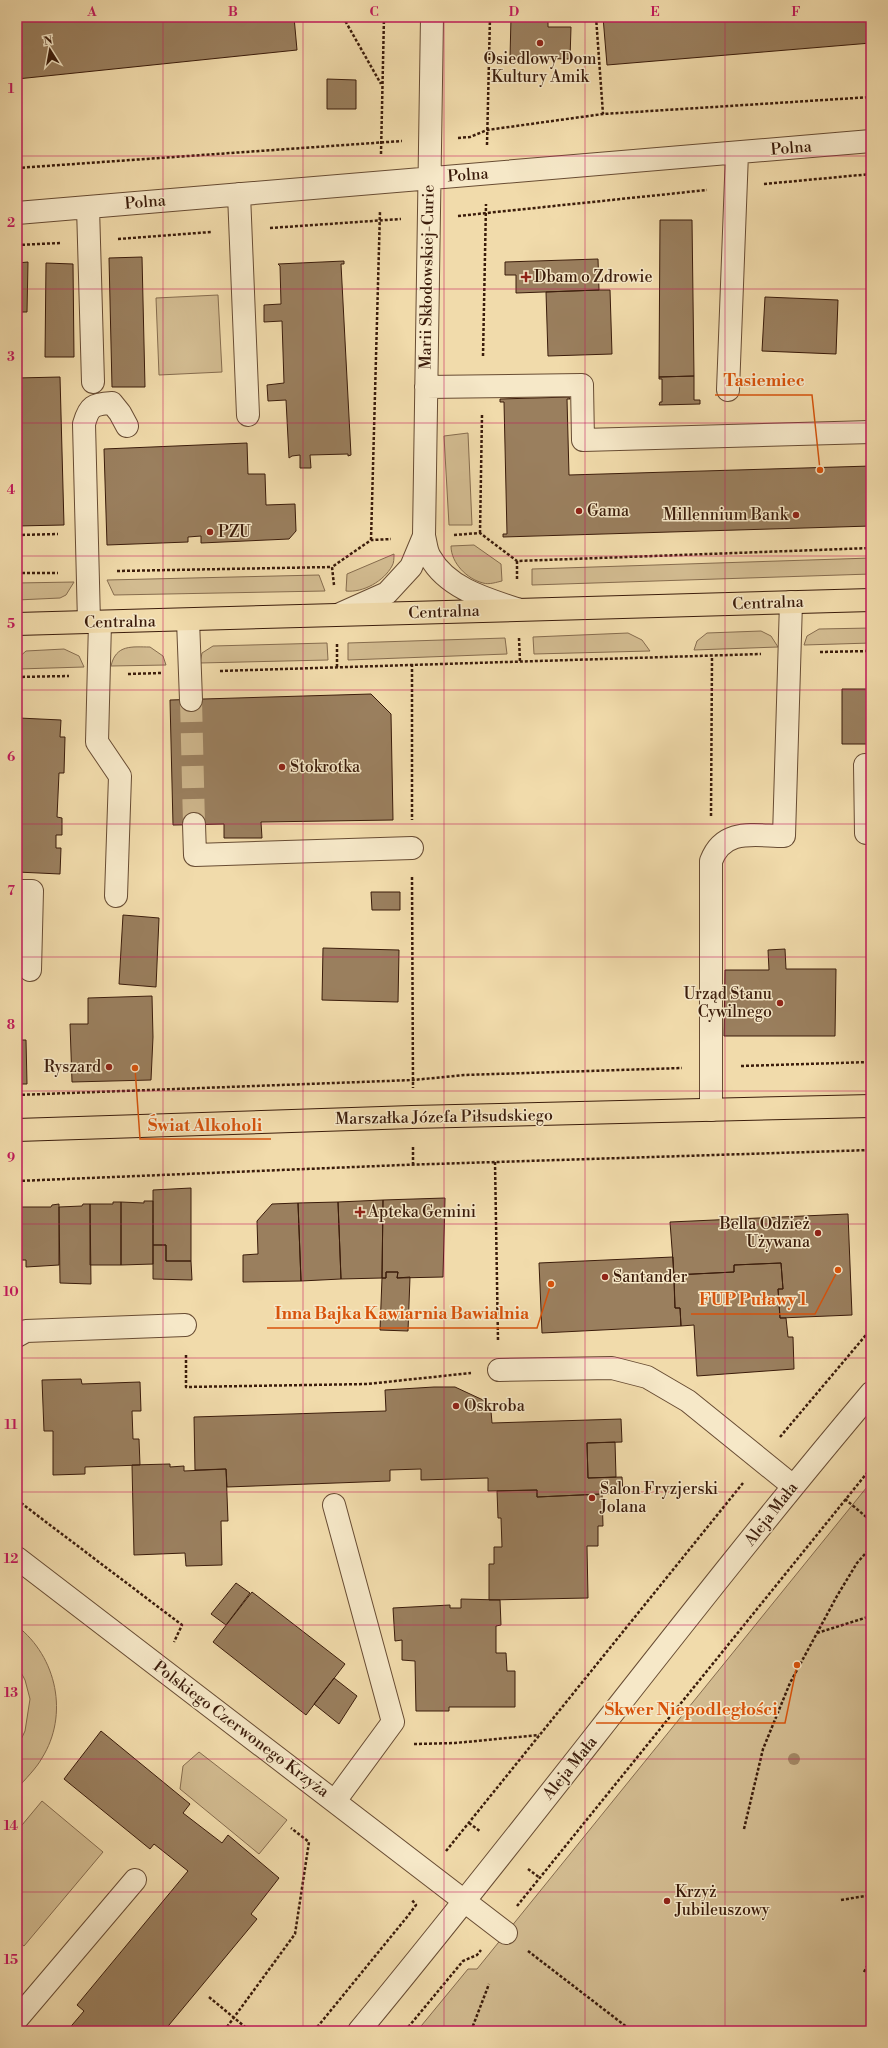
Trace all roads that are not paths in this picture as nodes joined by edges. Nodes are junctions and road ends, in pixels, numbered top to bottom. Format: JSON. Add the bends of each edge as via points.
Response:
{"nodes":[{"id":1,"x":432,"y":17,"type":"edge"},
{"id":2,"x":871,"y":141,"type":"edge"},
{"id":3,"x":737,"y":153,"type":"junction"},
{"id":4,"x":429,"y":178,"type":"junction"},
{"id":5,"x":239,"y":194,"type":"junction"},
{"id":6,"x":88,"y":207,"type":"junction"},
{"id":7,"x":17,"y":213,"type":"edge"},
{"id":8,"x":93,"y":382,"type":"dead end"},
{"id":9,"x":426,"y":387,"type":"junction"},
{"id":10,"x":728,"y":390,"type":"dead end"},
{"id":11,"x":248,"y":415,"type":"dead end"},
{"id":12,"x":127,"y":426,"type":"dead end"},
{"id":13,"x":871,"y":432,"type":"edge"},
{"id":14,"x":424,"y":536,"type":"junction"},
{"id":15,"x":871,"y":600,"type":"edge"},
{"id":16,"x":791,"y":602,"type":"junction"},
{"id":17,"x":518,"y":610,"type":"junction"},
{"id":18,"x":335,"y":616,"type":"junction"},
{"id":19,"x":188,"y":620,"type":"junction"},
{"id":20,"x":94,"y":622,"type":"junction"},
{"id":21,"x":17,"y":624,"type":"edge"},
{"id":22,"x":191,"y":700,"type":"tunnel mouth"},
{"id":23,"x":866,"y":765,"type":"dead end"},
{"id":24,"x":194,"y":824,"type":"tunnel mouth"},
{"id":25,"x":866,"y":833,"type":"dead end"},
{"id":26,"x":412,"y":848,"type":"road end"},
{"id":27,"x":17,"y":891,"type":"edge"},
{"id":28,"x":116,"y":896,"type":"dead end"},
{"id":29,"x":30,"y":970,"type":"dead end"},
{"id":30,"x":871,"y":1106,"type":"edge"},
{"id":31,"x":711,"y":1110,"type":"junction"},
{"id":32,"x":17,"y":1130,"type":"edge"},
{"id":33,"x":185,"y":1325,"type":"road end"},
{"id":34,"x":17,"y":1336,"type":"edge"},
{"id":35,"x":499,"y":1370,"type":"road end"},
{"id":36,"x":871,"y":1393,"type":"edge"},
{"id":37,"x":793,"y":1486,"type":"junction"},
{"id":38,"x":334,"y":1505,"type":"dead end"},
{"id":39,"x":17,"y":1558,"type":"edge"},
{"id":40,"x":335,"y":1801,"type":"junction"},
{"id":41,"x":135,"y":1880,"type":"dead end"},
{"id":42,"x":464,"y":1901,"type":"junction"},
{"id":43,"x":502,"y":1931,"type":"road end"},
{"id":44,"x":17,"y":2019,"type":"edge"},
{"id":45,"x":359,"y":2031,"type":"edge"}],
"edges":[{"from":1,"to":4,"type":"street","name":"Marii Skłodowskiej-Curie"},
{"from":2,"to":3,"type":"street","name":"Polna"},
{"from":3,"to":4,"type":"street","name":"Polna"},
{"from":3,"to":10,"type":"street"},
{"from":4,"to":5,"type":"street","name":"Polna"},
{"from":4,"to":9,"type":"street","name":"Marii Skłodowskiej-Curie"},
{"from":5,"to":6,"type":"street","name":"Polna"},
{"from":5,"to":11,"type":"street"},
{"from":6,"to":7,"type":"street","name":"Polna"},
{"from":6,"to":8,"type":"street"},
{"from":9,"to":13,"type":"street","via":[[582,385],[583,440]]},
{"from":9,"to":14,"type":"street","name":"Marii Skłodowskiej-Curie"},
{"from":12,"to":20,"type":"street","via":[[112,403],[98,404],[88,411],[84,424],[87,572]]},
{"from":14,"to":17,"type":"street","name":"Marii Skłodowskiej-Curie","via":[[429,557],[450,581],[480,597]]},
{"from":14,"to":18,"type":"street","name":"Marii Skłodowskiej-Curie","via":[[411,567],[387,593]]},
{"from":15,"to":16,"type":"main road","name":"Centralna"},
{"from":16,"to":17,"type":"main road","name":"Centralna"},
{"from":16,"to":31,"type":"street","via":[[784,836],[736,836],[724,840],[715,850],[711,860]]},
{"from":17,"to":18,"type":"main road","name":"Centralna"},
{"from":18,"to":19,"type":"main road","name":"Centralna"},
{"from":19,"to":20,"type":"main road","name":"Centralna"},
{"from":19,"to":22,"type":"street"},
{"from":20,"to":21,"type":"main road","name":"Centralna"},
{"from":20,"to":28,"type":"street","via":[[99,675],[97,742],[120,776]]},
{"from":23,"to":25,"type":"street"},
{"from":24,"to":26,"type":"street","via":[[195,855]]},
{"from":27,"to":29,"type":"street","via":[[32,891]]},
{"from":30,"to":31,"type":"main road","name":"Marszałka Józefa Piłsudskiego"},
{"from":31,"to":32,"type":"main road","name":"Marszałka Józefa Piłsudskiego"},
{"from":33,"to":34,"type":"street","via":[[26,1331]]},
{"from":35,"to":37,"type":"street","via":[[612,1368],[647,1377],[688,1402]]},
{"from":36,"to":37,"type":"street","name":"Aleja Mała"},
{"from":37,"to":42,"type":"street","name":"Aleja Mała"},
{"from":38,"to":40,"type":"street","via":[[393,1722]]},
{"from":39,"to":40,"type":"street","name":"Polskiego Czerwonego Krzyża"},
{"from":40,"to":42,"type":"street","name":"Polskiego Czerwonego Krzyża"},
{"from":41,"to":44,"type":"street"},
{"from":42,"to":43,"type":"street","name":"Polskiego Czerwonego Krzyża"},
{"from":42,"to":45,"type":"street","name":"Aleja Mała"}]}
